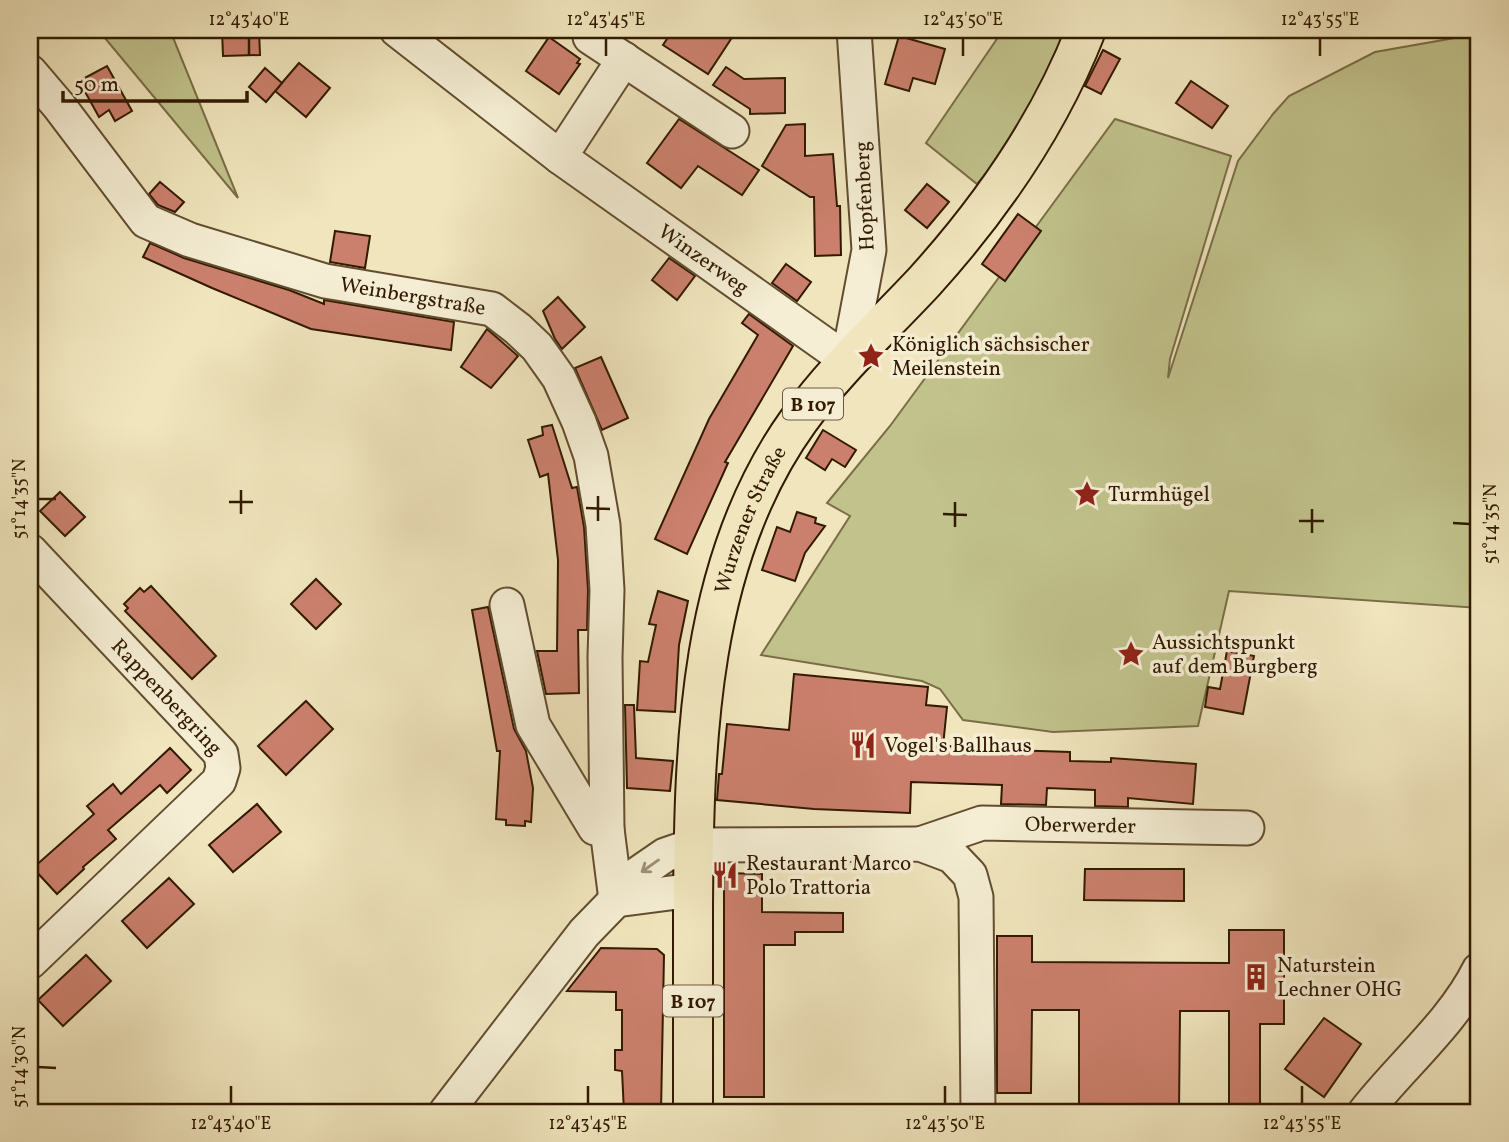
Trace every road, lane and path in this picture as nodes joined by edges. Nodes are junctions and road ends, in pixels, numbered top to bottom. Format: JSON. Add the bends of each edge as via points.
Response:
{"nodes":[{"id":1,"x":397,"y":30,"type":"edge"},
{"id":2,"x":854,"y":30,"type":"edge"},
{"id":3,"x":1086,"y":30,"type":"edge"},
{"id":4,"x":590,"y":37,"type":"dead end"},
{"id":5,"x":624,"y":59,"type":"junction"},
{"id":6,"x":30,"y":72,"type":"edge"},
{"id":7,"x":732,"y":131,"type":"dead end"},
{"id":8,"x":560,"y":157,"type":"junction"},
{"id":9,"x":848,"y":362,"type":"junction"},
{"id":10,"x":30,"y":551,"type":"edge"},
{"id":11,"x":507,"y":604,"type":"dead end"},
{"id":12,"x":1247,"y":828,"type":"dead end"},
{"id":13,"x":607,"y":829,"type":"junction"},
{"id":14,"x":920,"y":844,"type":"junction"},
{"id":15,"x":694,"y":845,"type":"junction"},
{"id":16,"x":694,"y":890,"type":"junction"},
{"id":17,"x":616,"y":900,"type":"junction"},
{"id":18,"x":30,"y":962,"type":"edge"},
{"id":19,"x":1479,"y":970,"type":"edge"},
{"id":20,"x":446,"y":1112,"type":"edge"},
{"id":21,"x":693,"y":1112,"type":"edge"},
{"id":22,"x":978,"y":1112,"type":"edge"},
{"id":23,"x":1364,"y":1112,"type":"edge"}],
"edges":[{"from":1,"to":8,"type":"street","name":"Winzerweg"},
{"from":2,"to":9,"type":"street","name":"Hopfenberg","via":[[869,250]]},
{"from":3,"to":9,"type":"main road","name":"Wurzener Straße","number":"B 107","via":[[1022,158],[925,281]]},
{"from":4,"to":5,"type":"street"},
{"from":5,"to":7,"type":"street"},
{"from":5,"to":8,"type":"street"},
{"from":6,"to":13,"type":"street","name":"Weinbergstraße","via":[[146,221],[190,240],[325,281],[492,309],[537,347],[559,378],[579,422],[591,456],[603,525]]},
{"from":8,"to":9,"type":"street","name":"Winzerweg"},
{"from":9,"to":15,"type":"main road","name":"Wurzener Straße","number":"B 107","via":[[799,420],[771,463],[729,561],[706,671]]},
{"from":10,"to":18,"type":"street","name":"Rappenbergring","via":[[220,754],[223,768],[219,781]]},
{"from":11,"to":13,"type":"street","via":[[533,724],[595,828]]},
{"from":12,"to":14,"type":"street","name":"Oberwerder","via":[[982,823]]},
{"from":13,"to":17,"type":"street","name":"Weinbergstraße"},
{"from":14,"to":15,"type":"street","name":"Oberwerder"},
{"from":14,"to":22,"type":"street","name":"Oberwerder","via":[[952,856],[970,875],[976,897]]},
{"from":15,"to":16,"type":"main road","name":"Wurzener Straße","number":"B 107"},
{"from":15,"to":17,"type":"street","one_way":true,"via":[[665,855],[633,877]]},
{"from":16,"to":17,"type":"street"},
{"from":16,"to":21,"type":"main road","name":"Wurzener Straße","number":"B 107"},
{"from":17,"to":20,"type":"street","via":[[584,933]]},
{"from":19,"to":23,"type":"street","via":[[1447,1016]]}]}
